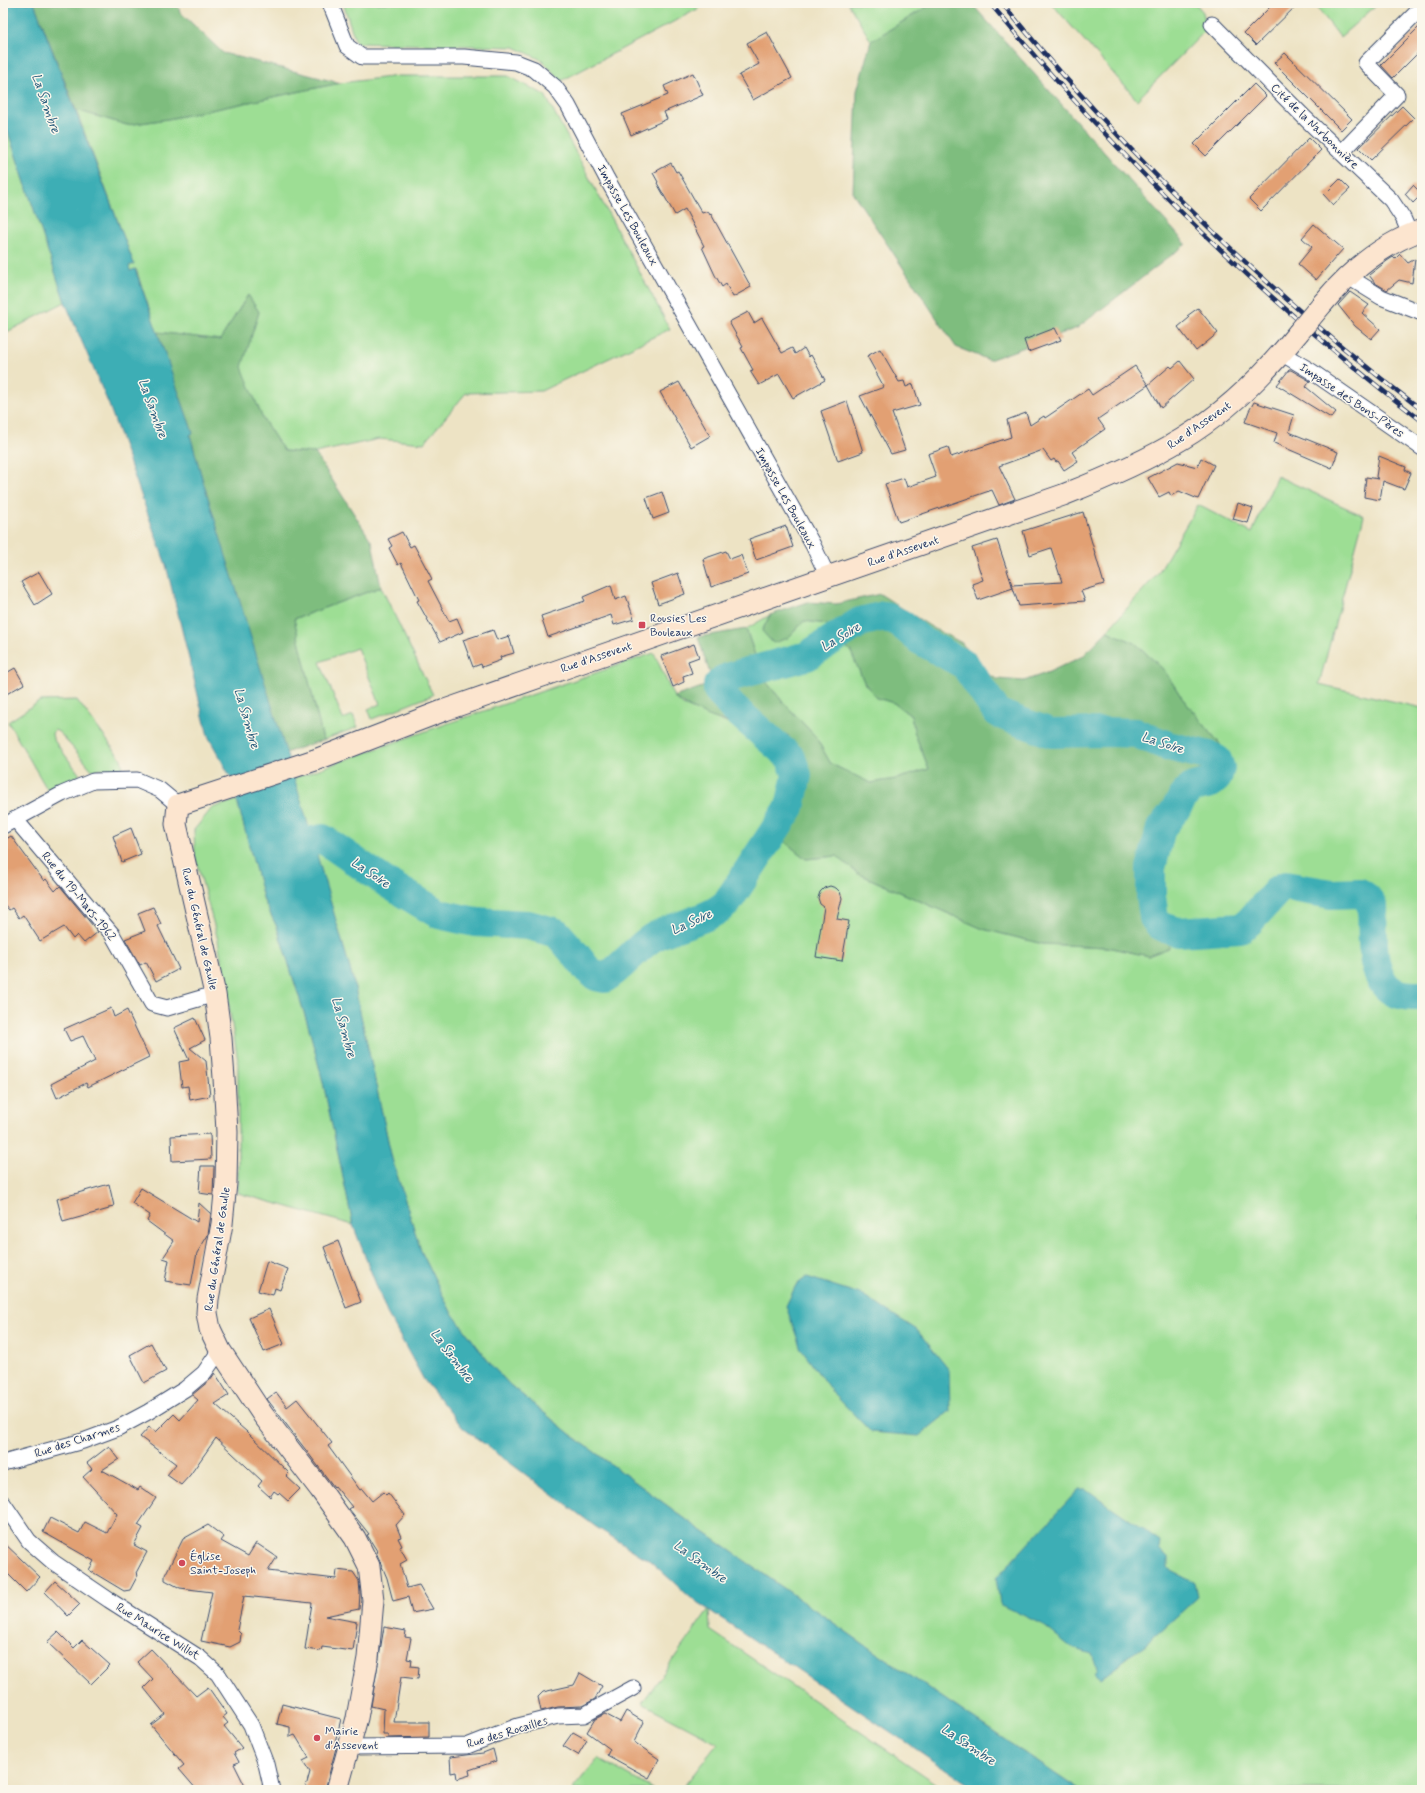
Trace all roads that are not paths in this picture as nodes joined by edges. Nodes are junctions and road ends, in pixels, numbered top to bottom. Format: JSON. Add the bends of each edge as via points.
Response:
{"nodes":[{"id":1,"x":330,"y":3,"type":"edge"},
{"id":2,"x":1422,"y":7,"type":"edge"},
{"id":3,"x":1212,"y":24,"type":"dead end"},
{"id":4,"x":1342,"y":152,"type":"junction"},
{"id":5,"x":1416,"y":232,"type":"edge"},
{"id":6,"x":1347,"y":276,"type":"junction"},
{"id":7,"x":1422,"y":313,"type":"edge"},
{"id":8,"x":1281,"y":353,"type":"junction"},
{"id":9,"x":1422,"y":448,"type":"edge"},
{"id":10,"x":828,"y":577,"type":"junction"},
{"id":11,"x":178,"y":805,"type":"junction"},
{"id":12,"x":9,"y":822,"type":"edge"},
{"id":13,"x":215,"y":994,"type":"junction"},
{"id":14,"x":220,"y":1350,"type":"junction"},
{"id":15,"x":3,"y":1463,"type":"edge"},
{"id":16,"x":3,"y":1503,"type":"edge"},
{"id":17,"x":633,"y":1688,"type":"dead end"},
{"id":18,"x":350,"y":1747,"type":"junction"},
{"id":19,"x":272,"y":1790,"type":"edge"},
{"id":20,"x":337,"y":1790,"type":"edge"}],
"edges":[{"from":1,"to":10,"type":"street","name":"Impasse Les Bouleaux","via":[[346,46],[362,57],[464,57],[516,62],[534,69],[554,87],[568,105],[813,545]]},
{"from":2,"to":4,"type":"street","via":[[1366,63],[1396,95]]},
{"from":3,"to":4,"type":"street","name":"Cité de la Narbonnière"},
{"from":4,"to":5,"type":"street","name":"Cité de la Narbonnière","via":[[1391,200]]},
{"from":5,"to":6,"type":"street","name":"Rue d'Assevent","via":[[1378,252]]},
{"from":6,"to":7,"type":"street","via":[[1381,297]]},
{"from":6,"to":8,"type":"street","name":"Rue d'Assevent","bridge":true},
{"from":8,"to":9,"type":"street","name":"Impasse des Bons-Pères"},
{"from":8,"to":10,"type":"street","name":"Rue d'Assevent","via":[[1228,406],[1183,439],[1147,459],[1063,495]]},
{"from":10,"to":11,"type":"street","name":"Rue d'Assevent","via":[[467,702],[315,760]]},
{"from":11,"to":12,"type":"street","via":[[160,790],[137,780],[94,782],[62,794]]},
{"from":11,"to":13,"type":"street","name":"Rue du Général de Gaulle","via":[[176,824]]},
{"from":12,"to":13,"type":"street","name":"Rue du 19-Mars-1962","via":[[112,934],[152,1004],[167,1008]]},
{"from":13,"to":14,"type":"street","name":"Rue du Général de Gaulle","via":[[224,1078],[226,1183],[207,1313],[210,1329]]},
{"from":14,"to":15,"type":"street","name":"Rue des Charmes","via":[[204,1373],[185,1389],[118,1428]]},
{"from":14,"to":18,"type":"street","name":"Rue du Général de Gaulle","via":[[263,1415],[355,1538],[369,1566],[373,1600],[372,1630]]},
{"from":16,"to":19,"type":"street","name":"Rue Maurice Willot","via":[[29,1541],[53,1562],[200,1658],[218,1674],[251,1725],[266,1764]]},
{"from":17,"to":18,"type":"street","name":"Rue des Rocailles","via":[[584,1714],[558,1716],[518,1726],[467,1746]]},
{"from":18,"to":20,"type":"street","name":"Rue du Général de Gaulle"}]}
